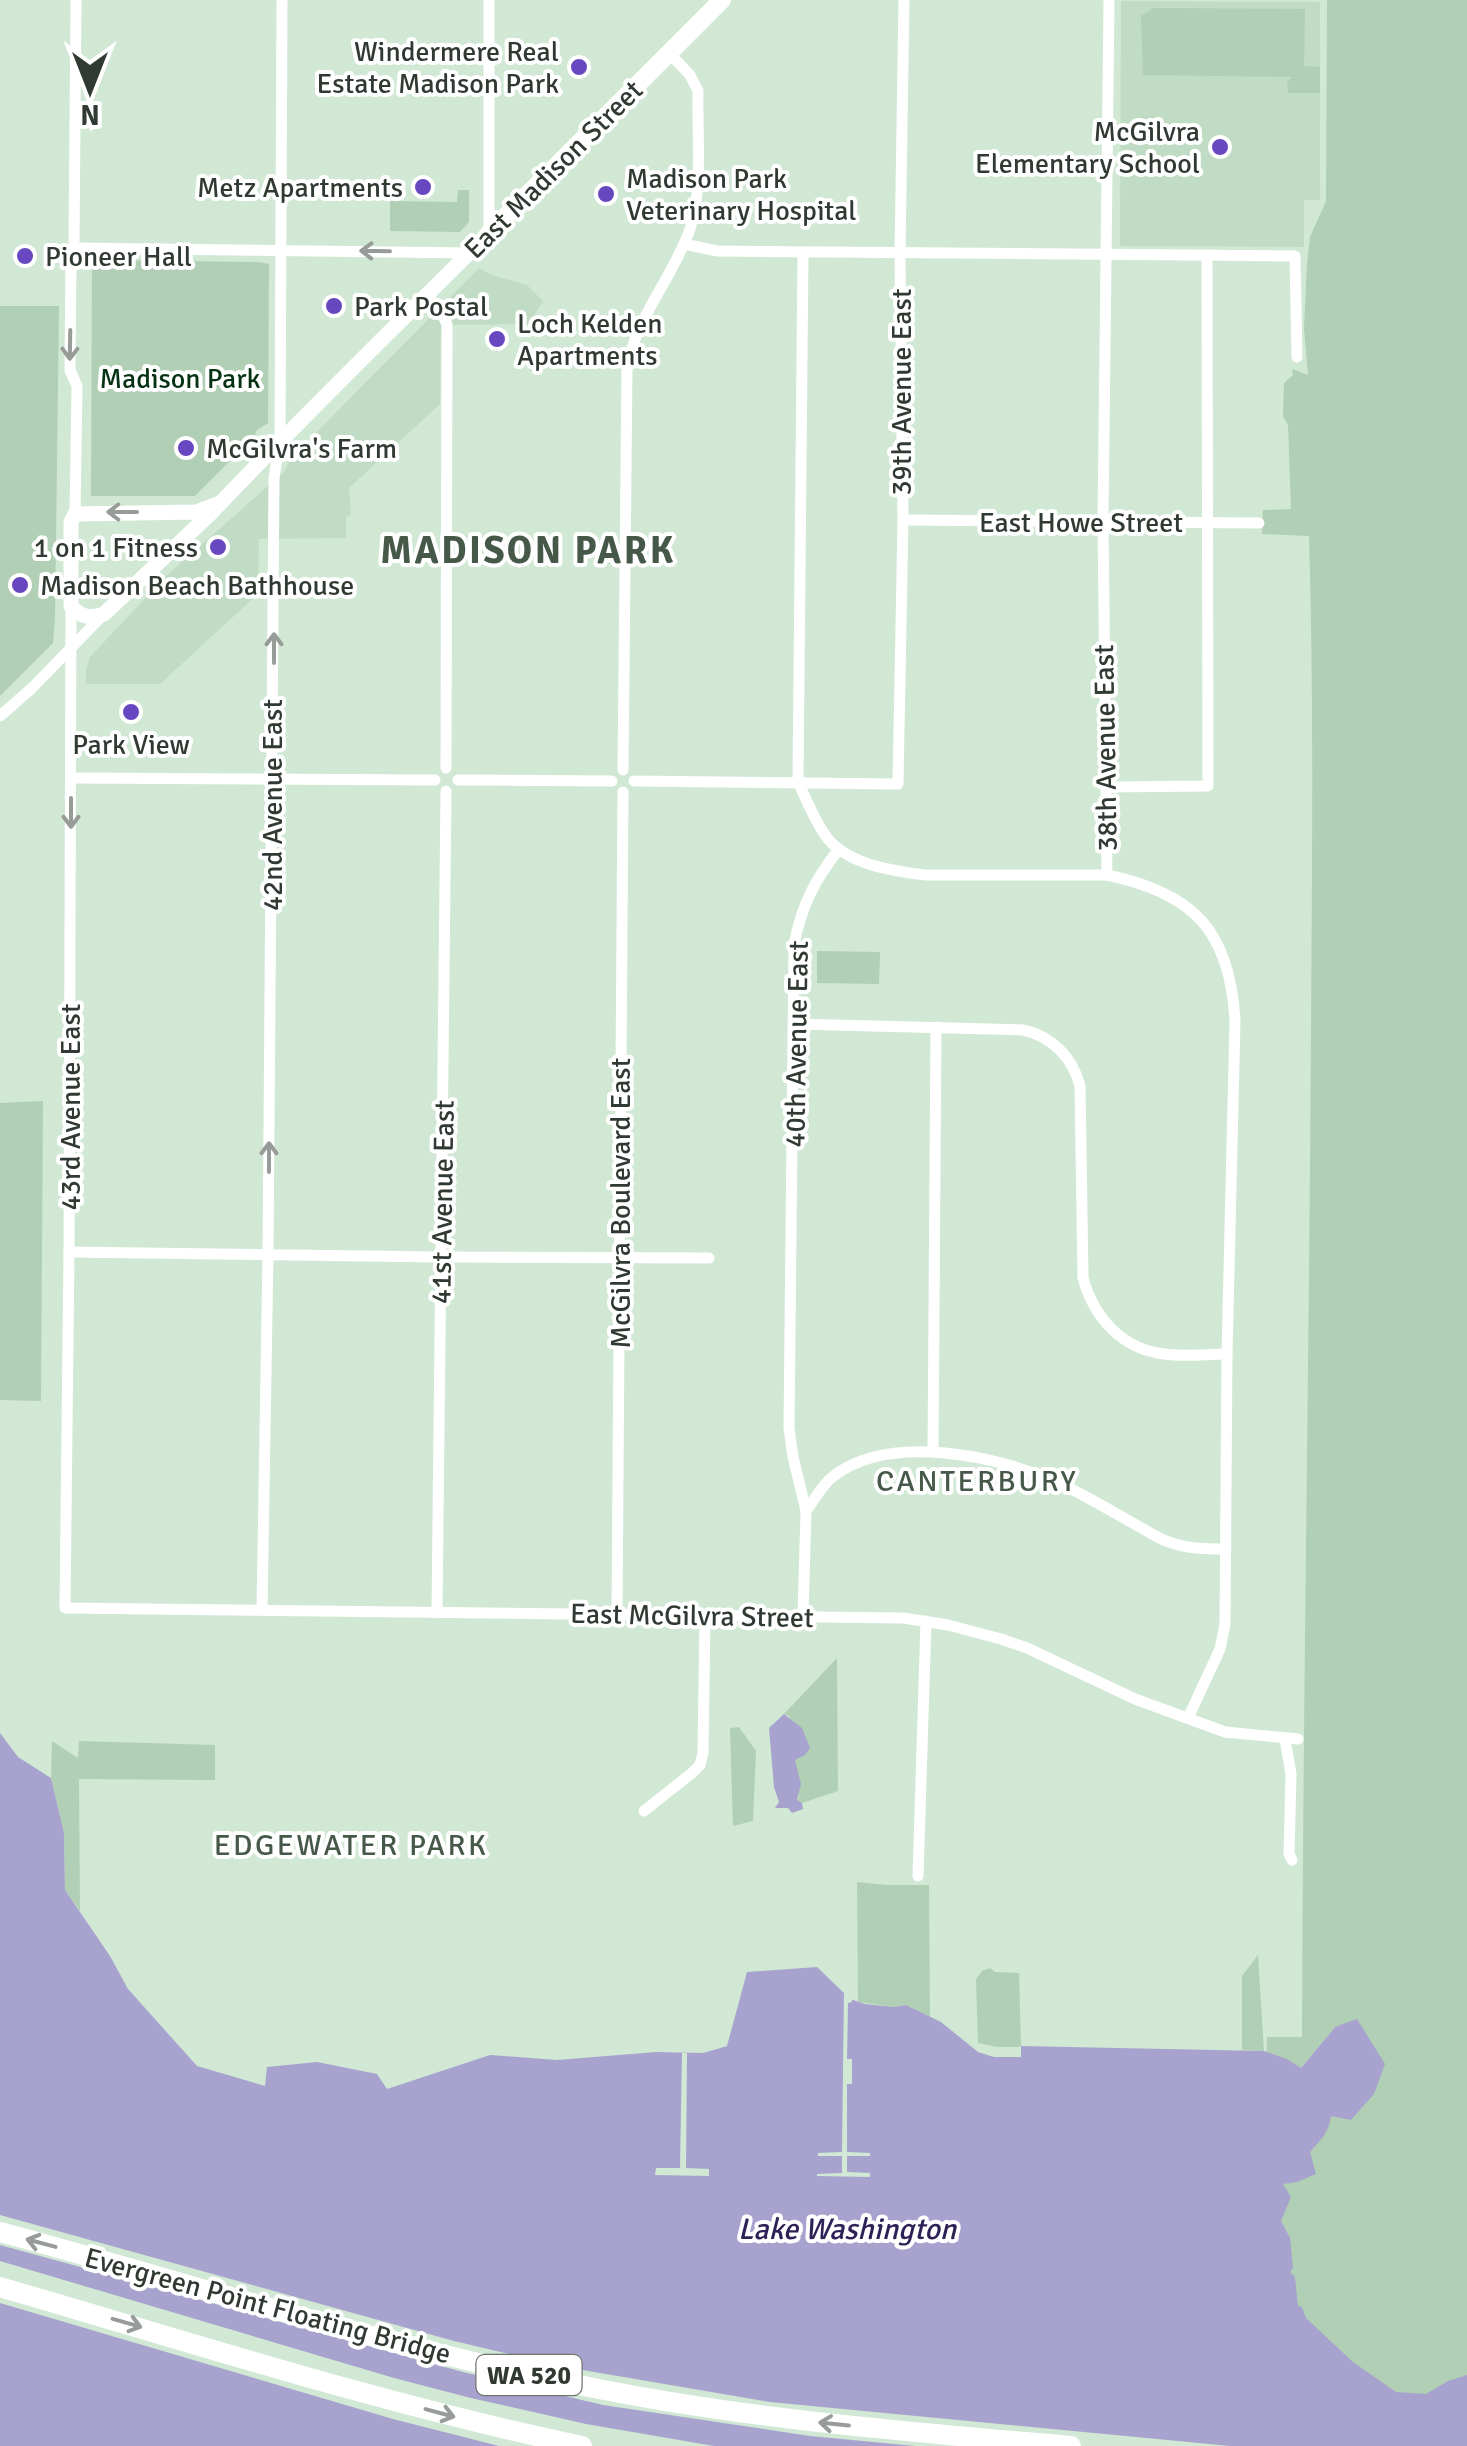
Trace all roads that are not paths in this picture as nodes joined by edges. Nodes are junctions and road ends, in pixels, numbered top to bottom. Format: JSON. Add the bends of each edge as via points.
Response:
{"nodes":[{"id":1,"x":76,"y":0,"type":"edge"},
{"id":2,"x":282,"y":0,"type":"edge"},
{"id":3,"x":489,"y":0,"type":"edge"},
{"id":4,"x":904,"y":0,"type":"edge"},
{"id":5,"x":1109,"y":0,"type":"edge"},
{"id":6,"x":717,"y":2,"type":"edge"},
{"id":7,"x":670,"y":54,"type":"junction"},
{"id":8,"x":489,"y":233,"type":"junction"},
{"id":9,"x":684,"y":244,"type":"junction"},
{"id":10,"x":74,"y":248,"type":"junction"},
{"id":11,"x":282,"y":250,"type":"junction"},
{"id":12,"x":803,"y":252,"type":"junction"},
{"id":13,"x":469,"y":253,"type":"junction"},
{"id":14,"x":900,"y":253,"type":"junction"},
{"id":15,"x":1107,"y":254,"type":"junction"},
{"id":16,"x":1207,"y":255,"type":"junction"},
{"id":17,"x":426,"y":295,"type":"junction"},
{"id":18,"x":1297,"y":357,"type":"dead end"},
{"id":19,"x":280,"y":439,"type":"junction"},
{"id":20,"x":220,"y":503,"type":"junction"},
{"id":21,"x":169,"y":513,"type":"junction"},
{"id":22,"x":76,"y":514,"type":"junction"},
{"id":23,"x":902,"y":520,"type":"junction"},
{"id":24,"x":1104,"y":522,"type":"junction"},
{"id":25,"x":1208,"y":523,"type":"junction"},
{"id":26,"x":1259,"y":523,"type":"dead end"},
{"id":27,"x":178,"y":543,"type":"junction"},
{"id":28,"x":71,"y":606,"type":"junction"},
{"id":29,"x":104,"y":614,"type":"junction"},
{"id":30,"x":71,"y":646,"type":"junction"},
{"id":31,"x":0,"y":716,"type":"edge"},
{"id":32,"x":446,"y":768,"type":"junction"},
{"id":33,"x":623,"y":770,"type":"junction"},
{"id":34,"x":71,"y":778,"type":"junction"},
{"id":35,"x":272,"y":780,"type":"junction"},
{"id":36,"x":435,"y":780,"type":"junction"},
{"id":37,"x":458,"y":780,"type":"junction"},
{"id":38,"x":612,"y":781,"type":"junction"},
{"id":39,"x":634,"y":781,"type":"junction"},
{"id":40,"x":798,"y":782,"type":"junction"},
{"id":41,"x":1105,"y":787,"type":"junction"},
{"id":42,"x":446,"y":791,"type":"junction"},
{"id":43,"x":623,"y":792,"type":"junction"},
{"id":44,"x":839,"y":850,"type":"junction"},
{"id":45,"x":1107,"y":874,"type":"junction"},
{"id":46,"x":795,"y":1024,"type":"junction"},
{"id":47,"x":936,"y":1027,"type":"junction"},
{"id":48,"x":69,"y":1252,"type":"junction"},
{"id":49,"x":268,"y":1254,"type":"junction"},
{"id":50,"x":441,"y":1257,"type":"junction"},
{"id":51,"x":620,"y":1258,"type":"junction"},
{"id":52,"x":708,"y":1258,"type":"dead end"},
{"id":53,"x":1228,"y":1354,"type":"junction"},
{"id":54,"x":934,"y":1452,"type":"junction"},
{"id":55,"x":806,"y":1511,"type":"junction"},
{"id":56,"x":1226,"y":1550,"type":"junction"},
{"id":57,"x":64,"y":1608,"type":"joint"},
{"id":58,"x":262,"y":1610,"type":"junction"},
{"id":59,"x":437,"y":1612,"type":"junction"},
{"id":60,"x":617,"y":1614,"type":"junction"},
{"id":61,"x":704,"y":1615,"type":"junction"},
{"id":62,"x":803,"y":1616,"type":"junction"},
{"id":63,"x":926,"y":1621,"type":"junction"},
{"id":64,"x":1188,"y":1718,"type":"junction"},
{"id":65,"x":644,"y":1811,"type":"dead end"},
{"id":66,"x":1292,"y":1860,"type":"dead end"},
{"id":67,"x":918,"y":1876,"type":"dead end"},
{"id":68,"x":0,"y":2232,"type":"edge"},
{"id":69,"x":0,"y":2286,"type":"edge"},
{"id":70,"x":582,"y":2446,"type":"edge"},
{"id":71,"x":1071,"y":2446,"type":"edge"}],
"edges":[{"from":1,"to":10,"type":"street","name":"43rd Avenue East"},
{"from":2,"to":11,"type":"street","name":"42nd Avenue East"},
{"from":3,"to":8,"type":"street"},
{"from":4,"to":14,"type":"street","name":"39th Avenue East"},
{"from":5,"to":15,"type":"street","name":"38th Avenue East"},
{"from":6,"to":7,"type":"main road","name":"East Madison Street"},
{"from":7,"to":8,"type":"main road","name":"East Madison Street"},
{"from":7,"to":9,"type":"street","via":[[698,91],[697,200]]},
{"from":8,"to":13,"type":"street","name":"East Madison Street"},
{"from":9,"to":12,"type":"street"},
{"from":9,"to":33,"type":"street","via":[[634,341],[627,370]]},
{"from":10,"to":11,"type":"street"},
{"from":10,"to":22,"type":"street","name":"43rd Avenue East","one_way":true},
{"from":13,"to":11,"type":"street","one_way":true},
{"from":11,"to":19,"type":"street","name":"42nd Avenue East"},
{"from":12,"to":14,"type":"street"},
{"from":12,"to":40,"type":"street"},
{"from":13,"to":17,"type":"street","name":"East Madison Street"},
{"from":14,"to":15,"type":"street"},
{"from":14,"to":23,"type":"street","name":"39th Avenue East"},
{"from":15,"to":16,"type":"street"},
{"from":15,"to":24,"type":"street","name":"38th Avenue East"},
{"from":16,"to":18,"type":"street","via":[[1296,256]]},
{"from":16,"to":25,"type":"street"},
{"from":17,"to":19,"type":"street","name":"East Madison Street"},
{"from":17,"to":32,"type":"street","via":[[447,324]]},
{"from":19,"to":20,"type":"street","name":"East Madison Street"},
{"from":35,"to":19,"type":"street","name":"42nd Avenue East","one_way":true,"via":[[274,478]]},
{"from":20,"to":21,"type":"street"},
{"from":20,"to":27,"type":"street","name":"East Madison Street"},
{"from":21,"to":22,"type":"street","one_way":true},
{"from":21,"to":27,"type":"street"},
{"from":22,"to":28,"type":"street","name":"43rd Avenue East"},
{"from":23,"to":24,"type":"street","name":"East Howe Street"},
{"from":23,"to":40,"type":"street","name":"39th Avenue East","via":[[898,784]]},
{"from":24,"to":25,"type":"street","name":"East Howe Street"},
{"from":24,"to":41,"type":"street","name":"38th Avenue East"},
{"from":25,"to":26,"type":"street","name":"East Howe Street"},
{"from":25,"to":41,"type":"street","via":[[1208,786]]},
{"from":27,"to":29,"type":"street","name":"East Madison Street"},
{"from":28,"to":29,"type":"street","via":[[86,617]]},
{"from":28,"to":30,"type":"street","name":"43rd Avenue East"},
{"from":29,"to":30,"type":"street","name":"East Madison Street"},
{"from":30,"to":31,"type":"street","name":"East Madison Street"},
{"from":30,"to":34,"type":"street","name":"43rd Avenue East"},
{"from":32,"to":36,"type":"street"},
{"from":32,"to":37,"type":"street"},
{"from":33,"to":38,"type":"street"},
{"from":33,"to":39,"type":"street"},
{"from":34,"to":35,"type":"street"},
{"from":34,"to":48,"type":"street","name":"43rd Avenue East","one_way":true},
{"from":35,"to":36,"type":"street"},
{"from":49,"to":35,"type":"street","name":"42nd Avenue East","one_way":true},
{"from":36,"to":42,"type":"street"},
{"from":37,"to":38,"type":"street"},
{"from":37,"to":42,"type":"street"},
{"from":38,"to":43,"type":"street"},
{"from":39,"to":40,"type":"street"},
{"from":39,"to":43,"type":"street"},
{"from":40,"to":44,"type":"street"},
{"from":41,"to":45,"type":"street","name":"38th Avenue East"},
{"from":42,"to":50,"type":"street","name":"41st Avenue East"},
{"from":43,"to":51,"type":"street","name":"McGilvra Boulevard East"},
{"from":44,"to":45,"type":"street","via":[[925,875]]},
{"from":44,"to":46,"type":"street","name":"40th Avenue East","via":[[798,924]]},
{"from":45,"to":53,"type":"street","name":"38th Avenue East","via":[[1165,892],[1192,911],[1228,968],[1235,1022]]},
{"from":46,"to":47,"type":"street"},
{"from":46,"to":55,"type":"street","name":"40th Avenue East","via":[[790,1428]]},
{"from":47,"to":53,"type":"street","via":[[1034,1032],[1065,1054],[1080,1086],[1083,1278],[1089,1299],[1138,1348]]},
{"from":47,"to":54,"type":"street"},
{"from":48,"to":49,"type":"street"},
{"from":48,"to":57,"type":"street","name":"43rd Avenue East"},
{"from":49,"to":50,"type":"street"},
{"from":49,"to":58,"type":"street","name":"42nd Avenue East"},
{"from":50,"to":51,"type":"street"},
{"from":50,"to":59,"type":"street","name":"41st Avenue East"},
{"from":51,"to":52,"type":"street"},
{"from":51,"to":60,"type":"street","name":"McGilvra Boulevard East"},
{"from":53,"to":56,"type":"street","name":"38th Avenue East"},
{"from":54,"to":55,"type":"street","via":[[857,1462],[832,1476]]},
{"from":54,"to":56,"type":"street","via":[[1026,1470],[1170,1543]]},
{"from":55,"to":62,"type":"street","name":"40th Avenue East"},
{"from":56,"to":64,"type":"street","name":"38th Avenue East","via":[[1220,1649]]},
{"from":57,"to":58,"type":"street","name":"East McGilvra Street"},
{"from":58,"to":59,"type":"street","name":"East McGilvra Street"},
{"from":59,"to":60,"type":"street","name":"East McGilvra Street"},
{"from":60,"to":61,"type":"street","name":"East McGilvra Street"},
{"from":61,"to":62,"type":"street","name":"East McGilvra Street"},
{"from":61,"to":65,"type":"street","via":[[700,1765]]},
{"from":62,"to":63,"type":"street","name":"East McGilvra Street"},
{"from":63,"to":64,"type":"street","name":"East McGilvra Street","via":[[1028,1648]]},
{"from":63,"to":67,"type":"street"},
{"from":64,"to":66,"type":"street","name":"East McGilvra Street","via":[[1234,1734],[1292,1739]]},
{"from":71,"to":68,"type":"highway","name":"Evergreen Point Floating Bridge","number":"WA 520","one_way":true,"via":[[775,2418],[600,2390]]},
{"from":69,"to":70,"type":"highway","name":"Evergreen Point Floating Bridge","number":"WA 520","one_way":true,"via":[[398,2402]]}]}
